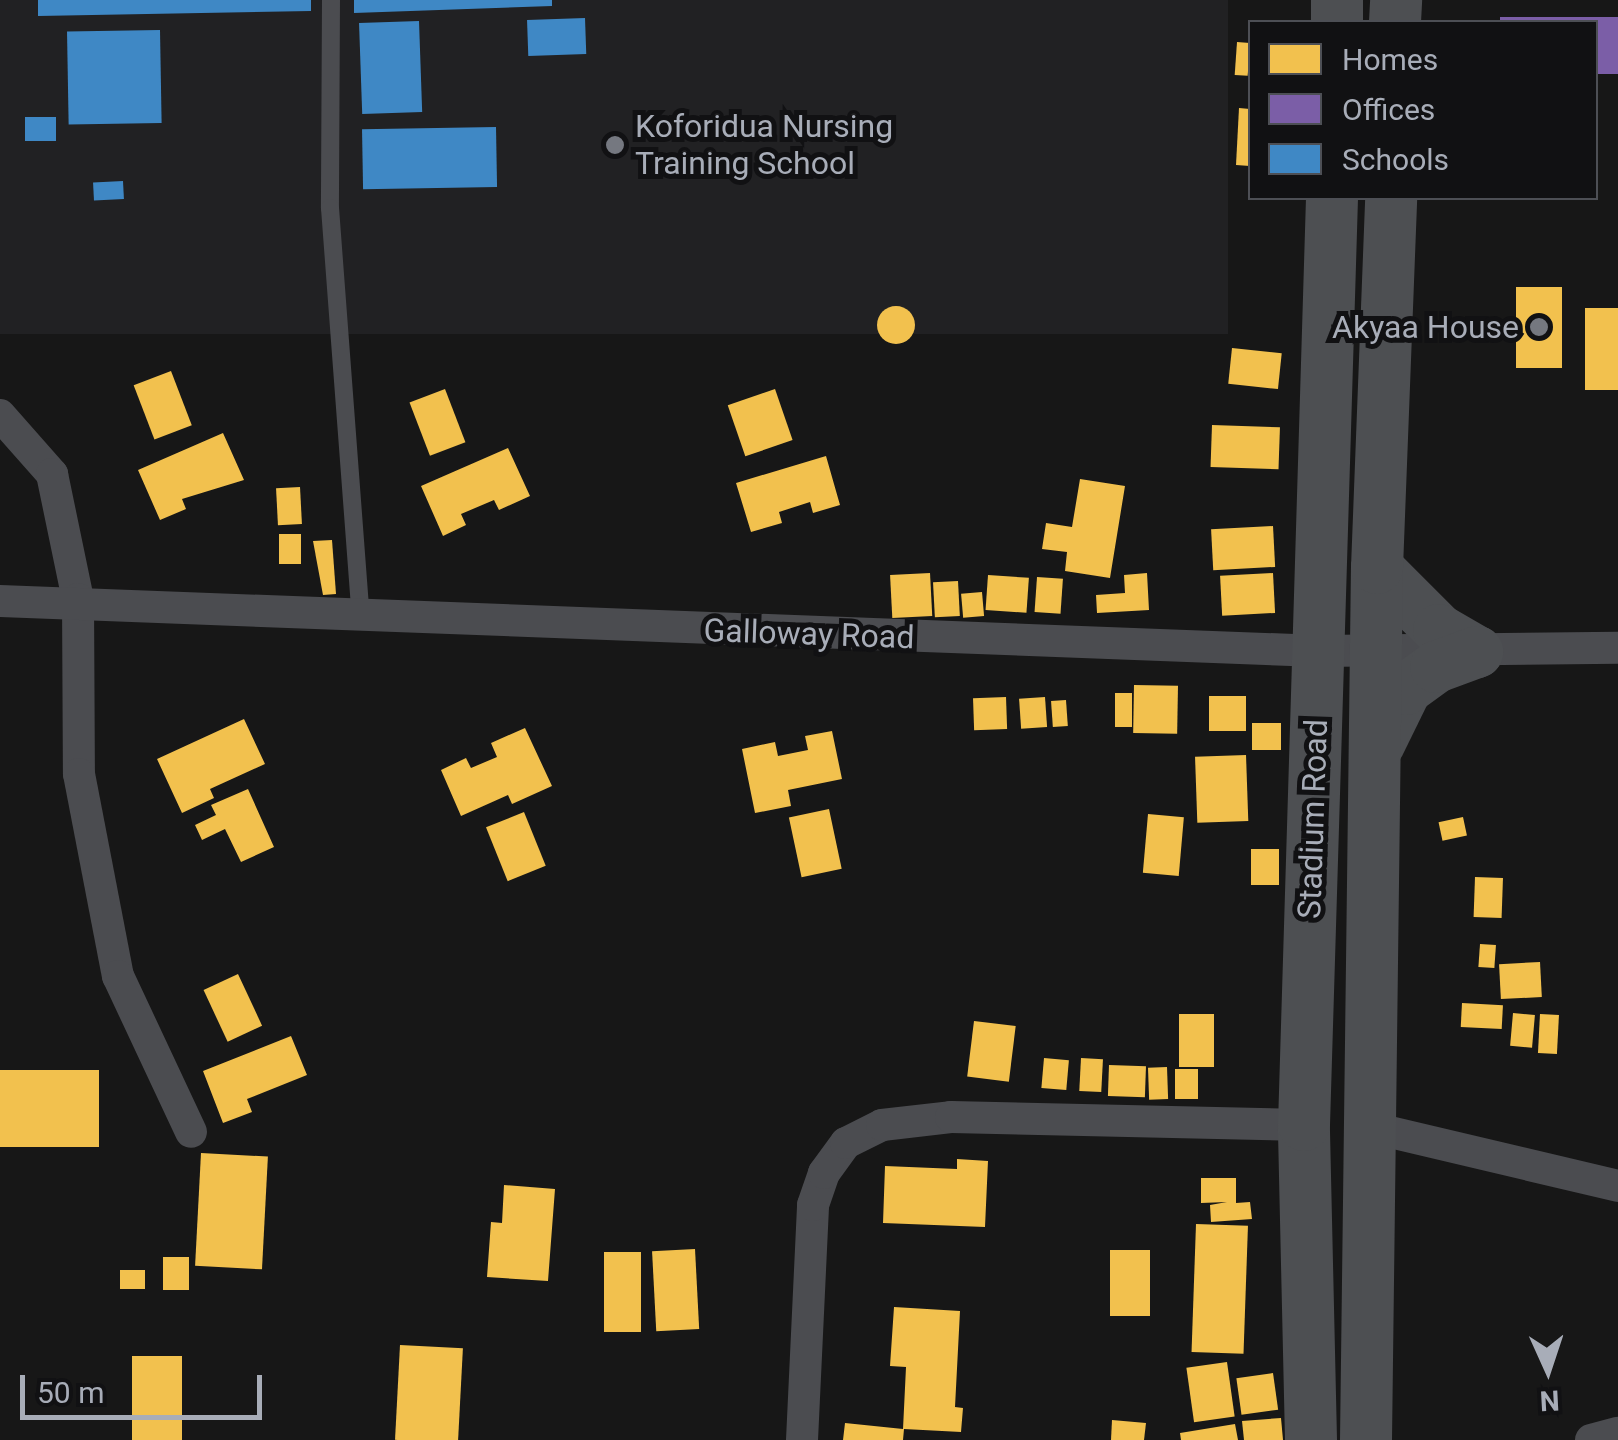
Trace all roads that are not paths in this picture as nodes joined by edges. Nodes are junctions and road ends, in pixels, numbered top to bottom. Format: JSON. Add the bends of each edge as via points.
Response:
{"nodes":[{"id":1,"x":331,"y":0,"type":"edge"},
{"id":2,"x":1332,"y":200,"type":"edge"},
{"id":3,"x":1390,"y":200,"type":"edge"},
{"id":4,"x":0,"y":415,"type":"edge"},
{"id":5,"x":1377,"y":568,"type":"junction"},
{"id":6,"x":78,"y":599,"type":"junction"},
{"id":7,"x":0,"y":601,"type":"edge"},
{"id":8,"x":361,"y":619,"type":"junction"},
{"id":9,"x":1618,"y":648,"type":"edge"},
{"id":10,"x":1377,"y":650,"type":"junction"},
{"id":11,"x":1319,"y":651,"type":"junction"},
{"id":12,"x":1477,"y":652,"type":"junction"},
{"id":13,"x":1375,"y":755,"type":"junction"},
{"id":14,"x":1304,"y":1125,"type":"junction"},
{"id":15,"x":1373,"y":1128,"type":"junction"},
{"id":16,"x":191,"y":1132,"type":"dead end"},
{"id":17,"x":1618,"y":1186,"type":"edge"},
{"id":18,"x":1618,"y":1433,"type":"edge"},
{"id":19,"x":802,"y":1440,"type":"edge"},
{"id":20,"x":1311,"y":1440,"type":"edge"},
{"id":21,"x":1366,"y":1440,"type":"edge"},
{"id":22,"x":1591,"y":1440,"type":"edge"}],
"edges":[{"from":1,"to":8,"type":"lane","via":[[330,208]]},
{"from":2,"to":11,"type":"main road","name":"Stadium Road"},
{"from":3,"to":5,"type":"main road","name":"Stadium Road"},
{"from":4,"to":6,"type":"street","via":[[52,474]]},
{"from":5,"to":10,"type":"main road","name":"Stadium Road"},
{"from":5,"to":12,"type":"main road","via":[[1438,630]]},
{"from":6,"to":7,"type":"street","name":"Galloway Road"},
{"from":6,"to":8,"type":"street","name":"Galloway Road"},
{"from":6,"to":16,"type":"street","via":[[79,774],[118,976]]},
{"from":8,"to":11,"type":"street","name":"Galloway Road"},
{"from":9,"to":12,"type":"street","name":"Galloway Road"},
{"from":10,"to":11,"type":"street","name":"Galloway Road"},
{"from":10,"to":12,"type":"street","name":"Galloway Road"},
{"from":10,"to":13,"type":"main road","name":"Stadium Road"},
{"from":11,"to":14,"type":"main road","name":"Stadium Road"},
{"from":12,"to":13,"type":"main road","via":[[1406,688]]},
{"from":13,"to":15,"type":"main road","name":"Stadium Road"},
{"from":14,"to":19,"type":"street","via":[[951,1117],[882,1125],[846,1143],[824,1173],[813,1205]]},
{"from":14,"to":20,"type":"main road","name":"Stadium Road"},
{"from":15,"to":17,"type":"street"},
{"from":15,"to":21,"type":"main road","name":"Stadium Road"},
{"from":18,"to":22,"type":"street"}]}
